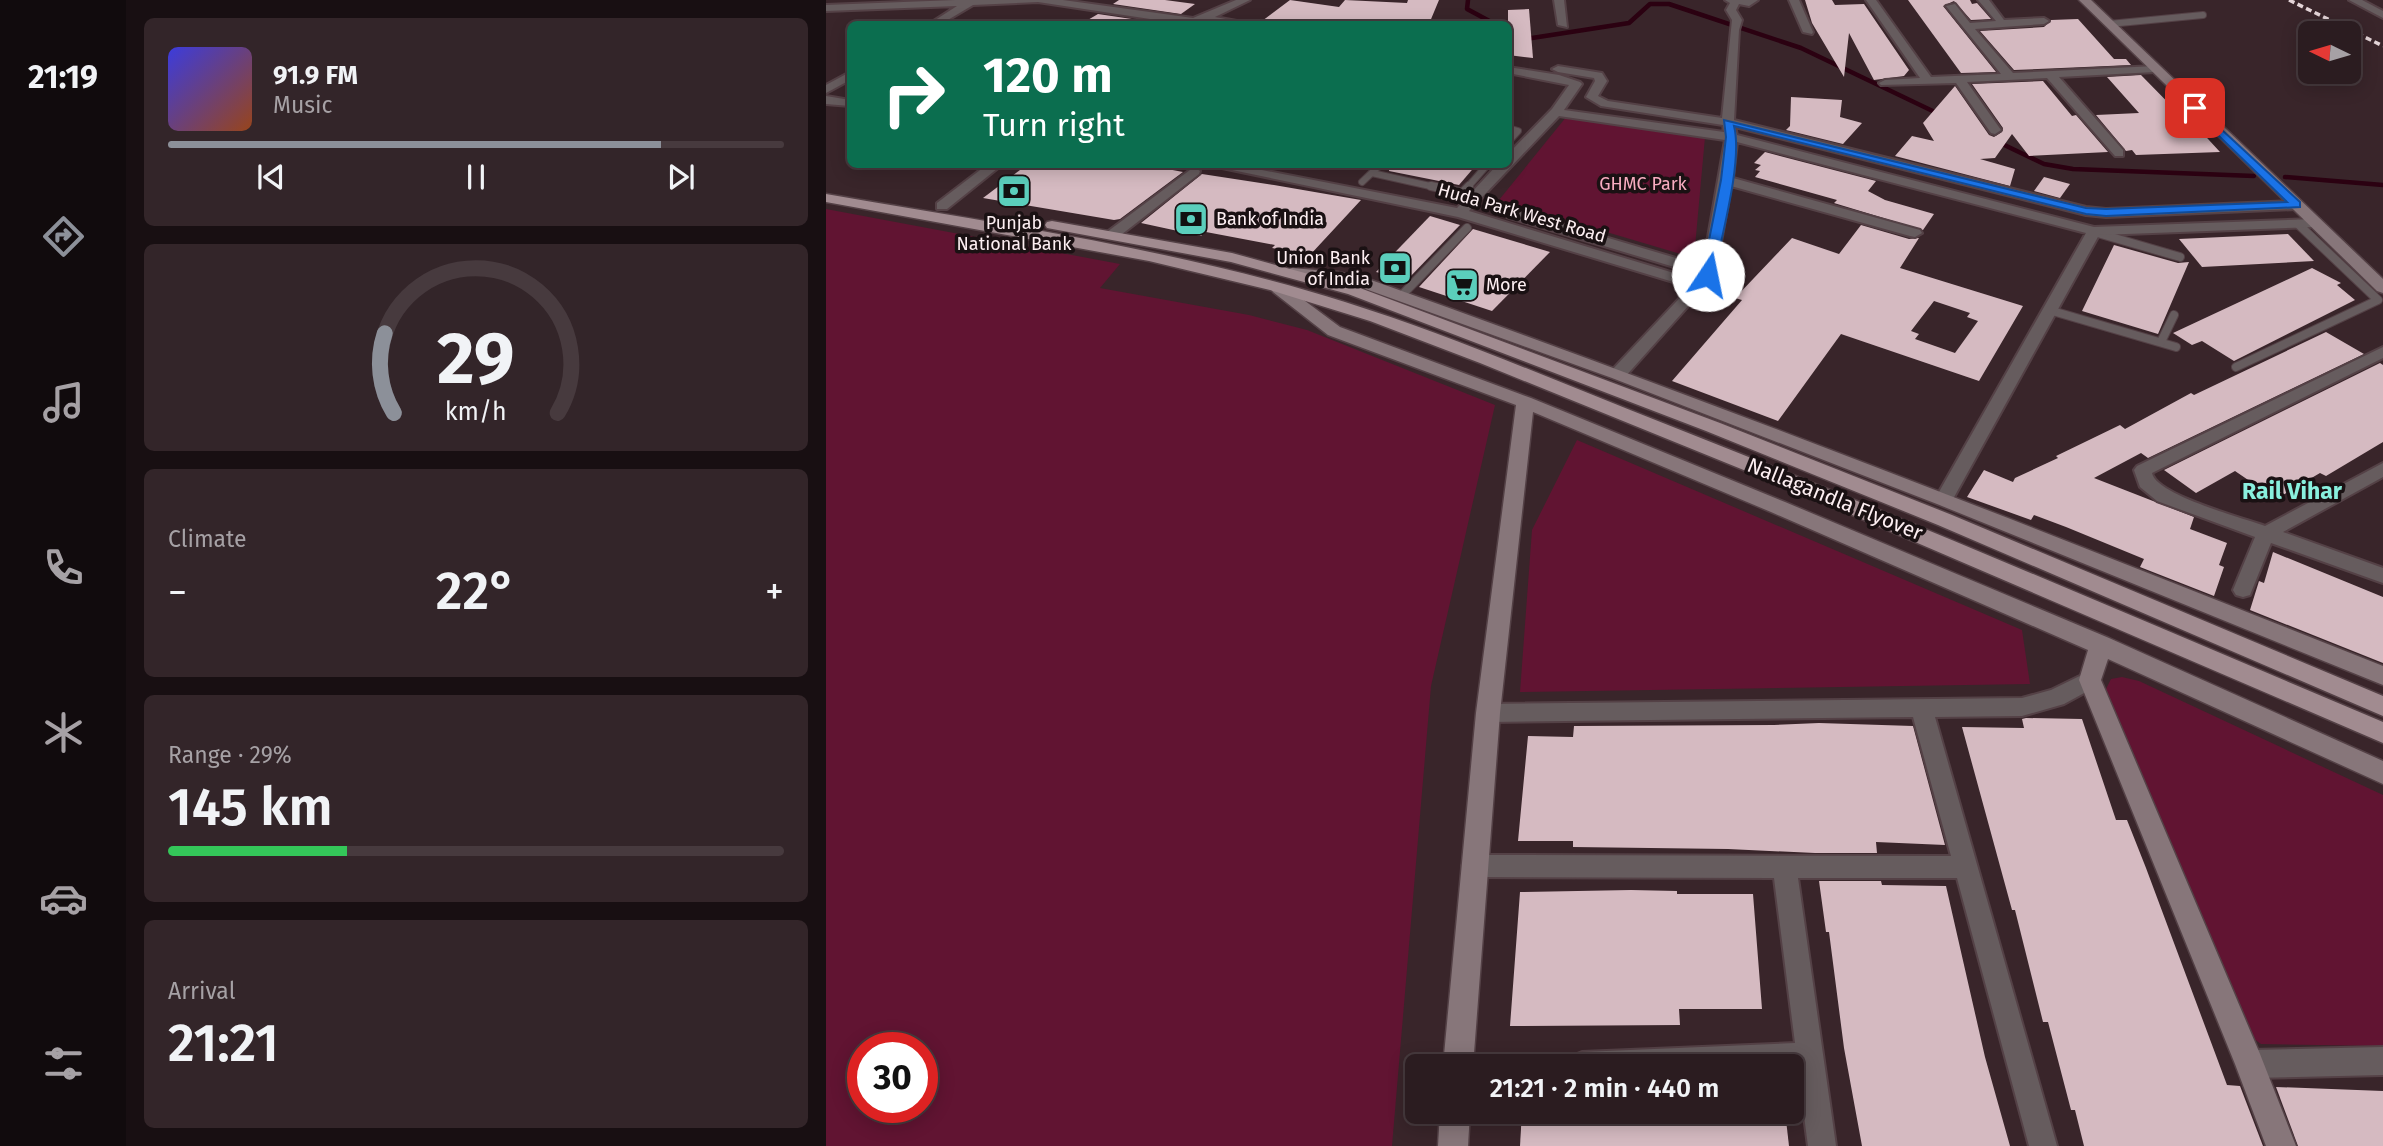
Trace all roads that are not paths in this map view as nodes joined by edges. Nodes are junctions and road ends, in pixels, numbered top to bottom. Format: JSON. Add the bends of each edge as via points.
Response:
{"nodes":[{"id":1,"x":1035,"y":0,"type":"edge"},
{"id":2,"x":1041,"y":0,"type":"edge"},
{"id":3,"x":1245,"y":0,"type":"edge"},
{"id":4,"x":1559,"y":0,"type":"edge"},
{"id":5,"x":1794,"y":0,"type":"edge"},
{"id":6,"x":1871,"y":0,"type":"edge"},
{"id":7,"x":1983,"y":0,"type":"edge"},
{"id":8,"x":2085,"y":0,"type":"edge"},
{"id":9,"x":2354,"y":0,"type":"edge"},
{"id":10,"x":1733,"y":1,"type":"edge"},
{"id":11,"x":1751,"y":1,"type":"edge"},
{"id":12,"x":971,"y":2,"type":"junction"},
{"id":13,"x":1951,"y":6,"type":"dead end"},
{"id":14,"x":826,"y":8,"type":"edge"},
{"id":15,"x":2203,"y":15,"type":"dead end"},
{"id":16,"x":2383,"y":15,"type":"edge"},
{"id":17,"x":2000,"y":19,"type":"dead end"},
{"id":18,"x":939,"y":21,"type":"edge"},
{"id":19,"x":1194,"y":21,"type":"edge"},
{"id":20,"x":2044,"y":21,"type":"dead end"},
{"id":21,"x":1736,"y":23,"type":"junction"},
{"id":22,"x":2109,"y":24,"type":"junction"},
{"id":23,"x":1563,"y":25,"type":"dead end"},
{"id":24,"x":1968,"y":26,"type":"junction"},
{"id":25,"x":1808,"y":32,"type":"dead end"},
{"id":26,"x":1512,"y":63,"type":"edge"},
{"id":27,"x":2155,"y":69,"type":"junction"},
{"id":28,"x":1512,"y":71,"type":"edge"},
{"id":29,"x":2050,"y":74,"type":"junction"},
{"id":30,"x":2009,"y":76,"type":"junction"},
{"id":31,"x":847,"y":77,"type":"edge"},
{"id":32,"x":1959,"y":79,"type":"junction"},
{"id":33,"x":1928,"y":81,"type":"junction"},
{"id":34,"x":1885,"y":83,"type":"dead end"},
{"id":35,"x":827,"y":92,"type":"edge"},
{"id":36,"x":847,"y":93,"type":"edge"},
{"id":37,"x":847,"y":102,"type":"edge"},
{"id":38,"x":1556,"y":112,"type":"junction"},
{"id":39,"x":1728,"y":122,"type":"junction"},
{"id":40,"x":1995,"y":130,"type":"dead end"},
{"id":41,"x":1731,"y":137,"type":"junction"},
{"id":42,"x":2119,"y":153,"type":"dead end"},
{"id":43,"x":1512,"y":158,"type":"edge"},
{"id":44,"x":992,"y":168,"type":"edge"},
{"id":45,"x":1232,"y":168,"type":"edge"},
{"id":46,"x":1293,"y":168,"type":"edge"},
{"id":47,"x":1377,"y":168,"type":"edge"},
{"id":48,"x":1484,"y":168,"type":"edge"},
{"id":49,"x":1502,"y":168,"type":"edge"},
{"id":50,"x":1194,"y":171,"type":"dead end"},
{"id":51,"x":1367,"y":178,"type":"junction"},
{"id":52,"x":1726,"y":180,"type":"junction"},
{"id":53,"x":826,"y":184,"type":"edge"},
{"id":54,"x":826,"y":198,"type":"edge"},
{"id":55,"x":2296,"y":205,"type":"junction"},
{"id":56,"x":942,"y":206,"type":"junction"},
{"id":57,"x":1466,"y":208,"type":"junction"},
{"id":58,"x":2298,"y":223,"type":"junction"},
{"id":59,"x":2315,"y":223,"type":"junction"},
{"id":60,"x":1467,"y":228,"type":"dead end"},
{"id":61,"x":2094,"y":231,"type":"junction"},
{"id":62,"x":1915,"y":233,"type":"dead end"},
{"id":63,"x":1112,"y":236,"type":"junction"},
{"id":64,"x":2180,"y":257,"type":"dead end"},
{"id":65,"x":1708,"y":272,"type":"junction"},
{"id":66,"x":1292,"y":273,"type":"joint"},
{"id":67,"x":2376,"y":274,"type":"edge"},
{"id":68,"x":1699,"y":285,"type":"junction"},
{"id":69,"x":1279,"y":289,"type":"junction"},
{"id":70,"x":2383,"y":289,"type":"edge"},
{"id":71,"x":1407,"y":303,"type":"junction"},
{"id":72,"x":2049,"y":310,"type":"junction"},
{"id":73,"x":2174,"y":315,"type":"dead end"},
{"id":74,"x":2161,"y":342,"type":"junction"},
{"id":75,"x":2176,"y":346,"type":"dead end"},
{"id":76,"x":2383,"y":352,"type":"edge"},
{"id":77,"x":2236,"y":367,"type":"dead end"},
{"id":78,"x":1618,"y":374,"type":"junction"},
{"id":79,"x":1525,"y":402,"type":"junction"},
{"id":80,"x":2383,"y":469,"type":"edge"},
{"id":81,"x":1944,"y":499,"type":"junction"},
{"id":82,"x":2264,"y":534,"type":"junction"},
{"id":83,"x":2383,"y":576,"type":"edge"},
{"id":84,"x":2243,"y":590,"type":"dead end"},
{"id":85,"x":2101,"y":644,"type":"junction"},
{"id":86,"x":2383,"y":676,"type":"edge"},
{"id":87,"x":2090,"y":680,"type":"junction"},
{"id":88,"x":2383,"y":706,"type":"edge"},
{"id":89,"x":1922,"y":709,"type":"junction"},
{"id":90,"x":1488,"y":713,"type":"junction"},
{"id":91,"x":2383,"y":733,"type":"edge"},
{"id":92,"x":2383,"y":773,"type":"edge"},
{"id":93,"x":1474,"y":866,"type":"junction"},
{"id":94,"x":1784,"y":866,"type":"junction"},
{"id":95,"x":1966,"y":867,"type":"junction"},
{"id":96,"x":1459,"y":1054,"type":"edge"},
{"id":97,"x":1804,"y":1056,"type":"edge"},
{"id":98,"x":1810,"y":1056,"type":"junction"},
{"id":99,"x":2383,"y":1061,"type":"edge"},
{"id":100,"x":2250,"y":1064,"type":"junction"},
{"id":101,"x":1454,"y":1124,"type":"edge"},
{"id":102,"x":1453,"y":1146,"type":"edge"},
{"id":103,"x":1822,"y":1146,"type":"edge"},
{"id":104,"x":2043,"y":1146,"type":"edge"},
{"id":105,"x":2281,"y":1146,"type":"edge"}],
"edges":[{"from":1,"to":12,"type":"street"},
{"from":2,"to":19,"type":"street"},
{"from":3,"to":19,"type":"street"},
{"from":4,"to":23,"type":"street"},
{"from":5,"to":25,"type":"street"},
{"from":6,"to":33,"type":"street"},
{"from":7,"to":17,"type":"street"},
{"from":8,"to":22,"type":"street"},
{"from":9,"to":16,"type":"street"},
{"from":10,"to":11,"type":"street"},
{"from":10,"to":21,"type":"street"},
{"from":11,"to":21,"type":"street"},
{"from":12,"to":14,"type":"street"},
{"from":12,"to":18,"type":"street"},
{"from":13,"to":24,"type":"street"},
{"from":15,"to":22,"type":"lane"},
{"from":20,"to":24,"type":"street"},
{"from":21,"to":39,"type":"street"},
{"from":22,"to":27,"type":"street"},
{"from":24,"to":30,"type":"street"},
{"from":26,"to":39,"type":"street","via":[[1598,75],[1601,80],[1592,97],[1605,104]]},
{"from":27,"to":29,"type":"street"},
{"from":27,"to":55,"type":"street"},
{"from":28,"to":38,"type":"street","via":[[1576,84]]},
{"from":29,"to":30,"type":"street"},
{"from":29,"to":42,"type":"street"},
{"from":30,"to":32,"type":"street"},
{"from":31,"to":35,"type":"street"},
{"from":32,"to":33,"type":"street"},
{"from":32,"to":40,"type":"street"},
{"from":33,"to":34,"type":"street"},
{"from":35,"to":36,"type":"street"},
{"from":35,"to":37,"type":"street"},
{"from":38,"to":41,"type":"street"},
{"from":38,"to":43,"type":"street"},
{"from":39,"to":41,"type":"street"},
{"from":39,"to":55,"type":"street","via":[[2086,211]]},
{"from":41,"to":52,"type":"street"},
{"from":41,"to":61,"type":"street"},
{"from":44,"to":56,"type":"street"},
{"from":45,"to":57,"type":"street","name":"Huda Park West Road"},
{"from":46,"to":51,"type":"street","name":"Huda Park West Road"},
{"from":47,"to":51,"type":"lane"},
{"from":48,"to":51,"type":"lane","via":[[1463,192]]},
{"from":49,"to":57,"type":"street"},
{"from":50,"to":63,"type":"street"},
{"from":51,"to":57,"type":"street","name":"Huda Park West Road"},
{"from":52,"to":62,"type":"street"},
{"from":52,"to":65,"type":"street"},
{"from":53,"to":56,"type":"main road"},
{"from":54,"to":69,"type":"main road","name":"Nallagandla Flyover","via":[[1141,256]]},
{"from":55,"to":59,"type":"street"},
{"from":56,"to":63,"type":"main road"},
{"from":57,"to":65,"type":"street","name":"Huda Park West Road"},
{"from":57,"to":68,"type":"street","name":"Huda Park West Road"},
{"from":58,"to":59,"type":"street"},
{"from":58,"to":61,"type":"street"},
{"from":58,"to":77,"type":"lane","via":[[2378,300]]},
{"from":59,"to":67,"type":"street"},
{"from":60,"to":71,"type":"lane"},
{"from":61,"to":64,"type":"lane"},
{"from":61,"to":72,"type":"street"},
{"from":63,"to":66,"type":"main road"},
{"from":65,"to":68,"type":"street"},
{"from":66,"to":71,"type":"street","via":[[1350,279]]},
{"from":67,"to":70,"type":"street"},
{"from":68,"to":78,"type":"street"},
{"from":69,"to":79,"type":"street","via":[[1334,331]]},
{"from":69,"to":91,"type":"main road","name":"Nallagandla Flyover","via":[[1395,325],[1930,538]]},
{"from":71,"to":78,"type":"street"},
{"from":71,"to":88,"type":"main road","name":"Nallagandla Flyover","via":[[1945,520]]},
{"from":72,"to":74,"type":"lane"},
{"from":72,"to":81,"type":"street"},
{"from":73,"to":74,"type":"lane"},
{"from":74,"to":75,"type":"lane"},
{"from":76,"to":82,"type":"street","via":[[2143,470],[2148,487],[2163,496]]},
{"from":78,"to":81,"type":"street"},
{"from":79,"to":85,"type":"street"},
{"from":79,"to":90,"type":"street"},
{"from":80,"to":82,"type":"street"},
{"from":81,"to":86,"type":"street"},
{"from":82,"to":83,"type":"street"},
{"from":82,"to":84,"type":"street"},
{"from":85,"to":87,"type":"street"},
{"from":85,"to":92,"type":"street"},
{"from":87,"to":89,"type":"street","via":[[2056,698],[2022,707]]},
{"from":87,"to":100,"type":"street"},
{"from":89,"to":90,"type":"street"},
{"from":89,"to":95,"type":"street"},
{"from":90,"to":93,"type":"street"},
{"from":93,"to":94,"type":"street"},
{"from":93,"to":96,"type":"street"},
{"from":94,"to":95,"type":"street"},
{"from":94,"to":98,"type":"street"},
{"from":95,"to":104,"type":"street"},
{"from":97,"to":98,"type":"street"},
{"from":98,"to":103,"type":"street"},
{"from":99,"to":100,"type":"street"},
{"from":100,"to":105,"type":"street"},
{"from":101,"to":102,"type":"street"}]}
